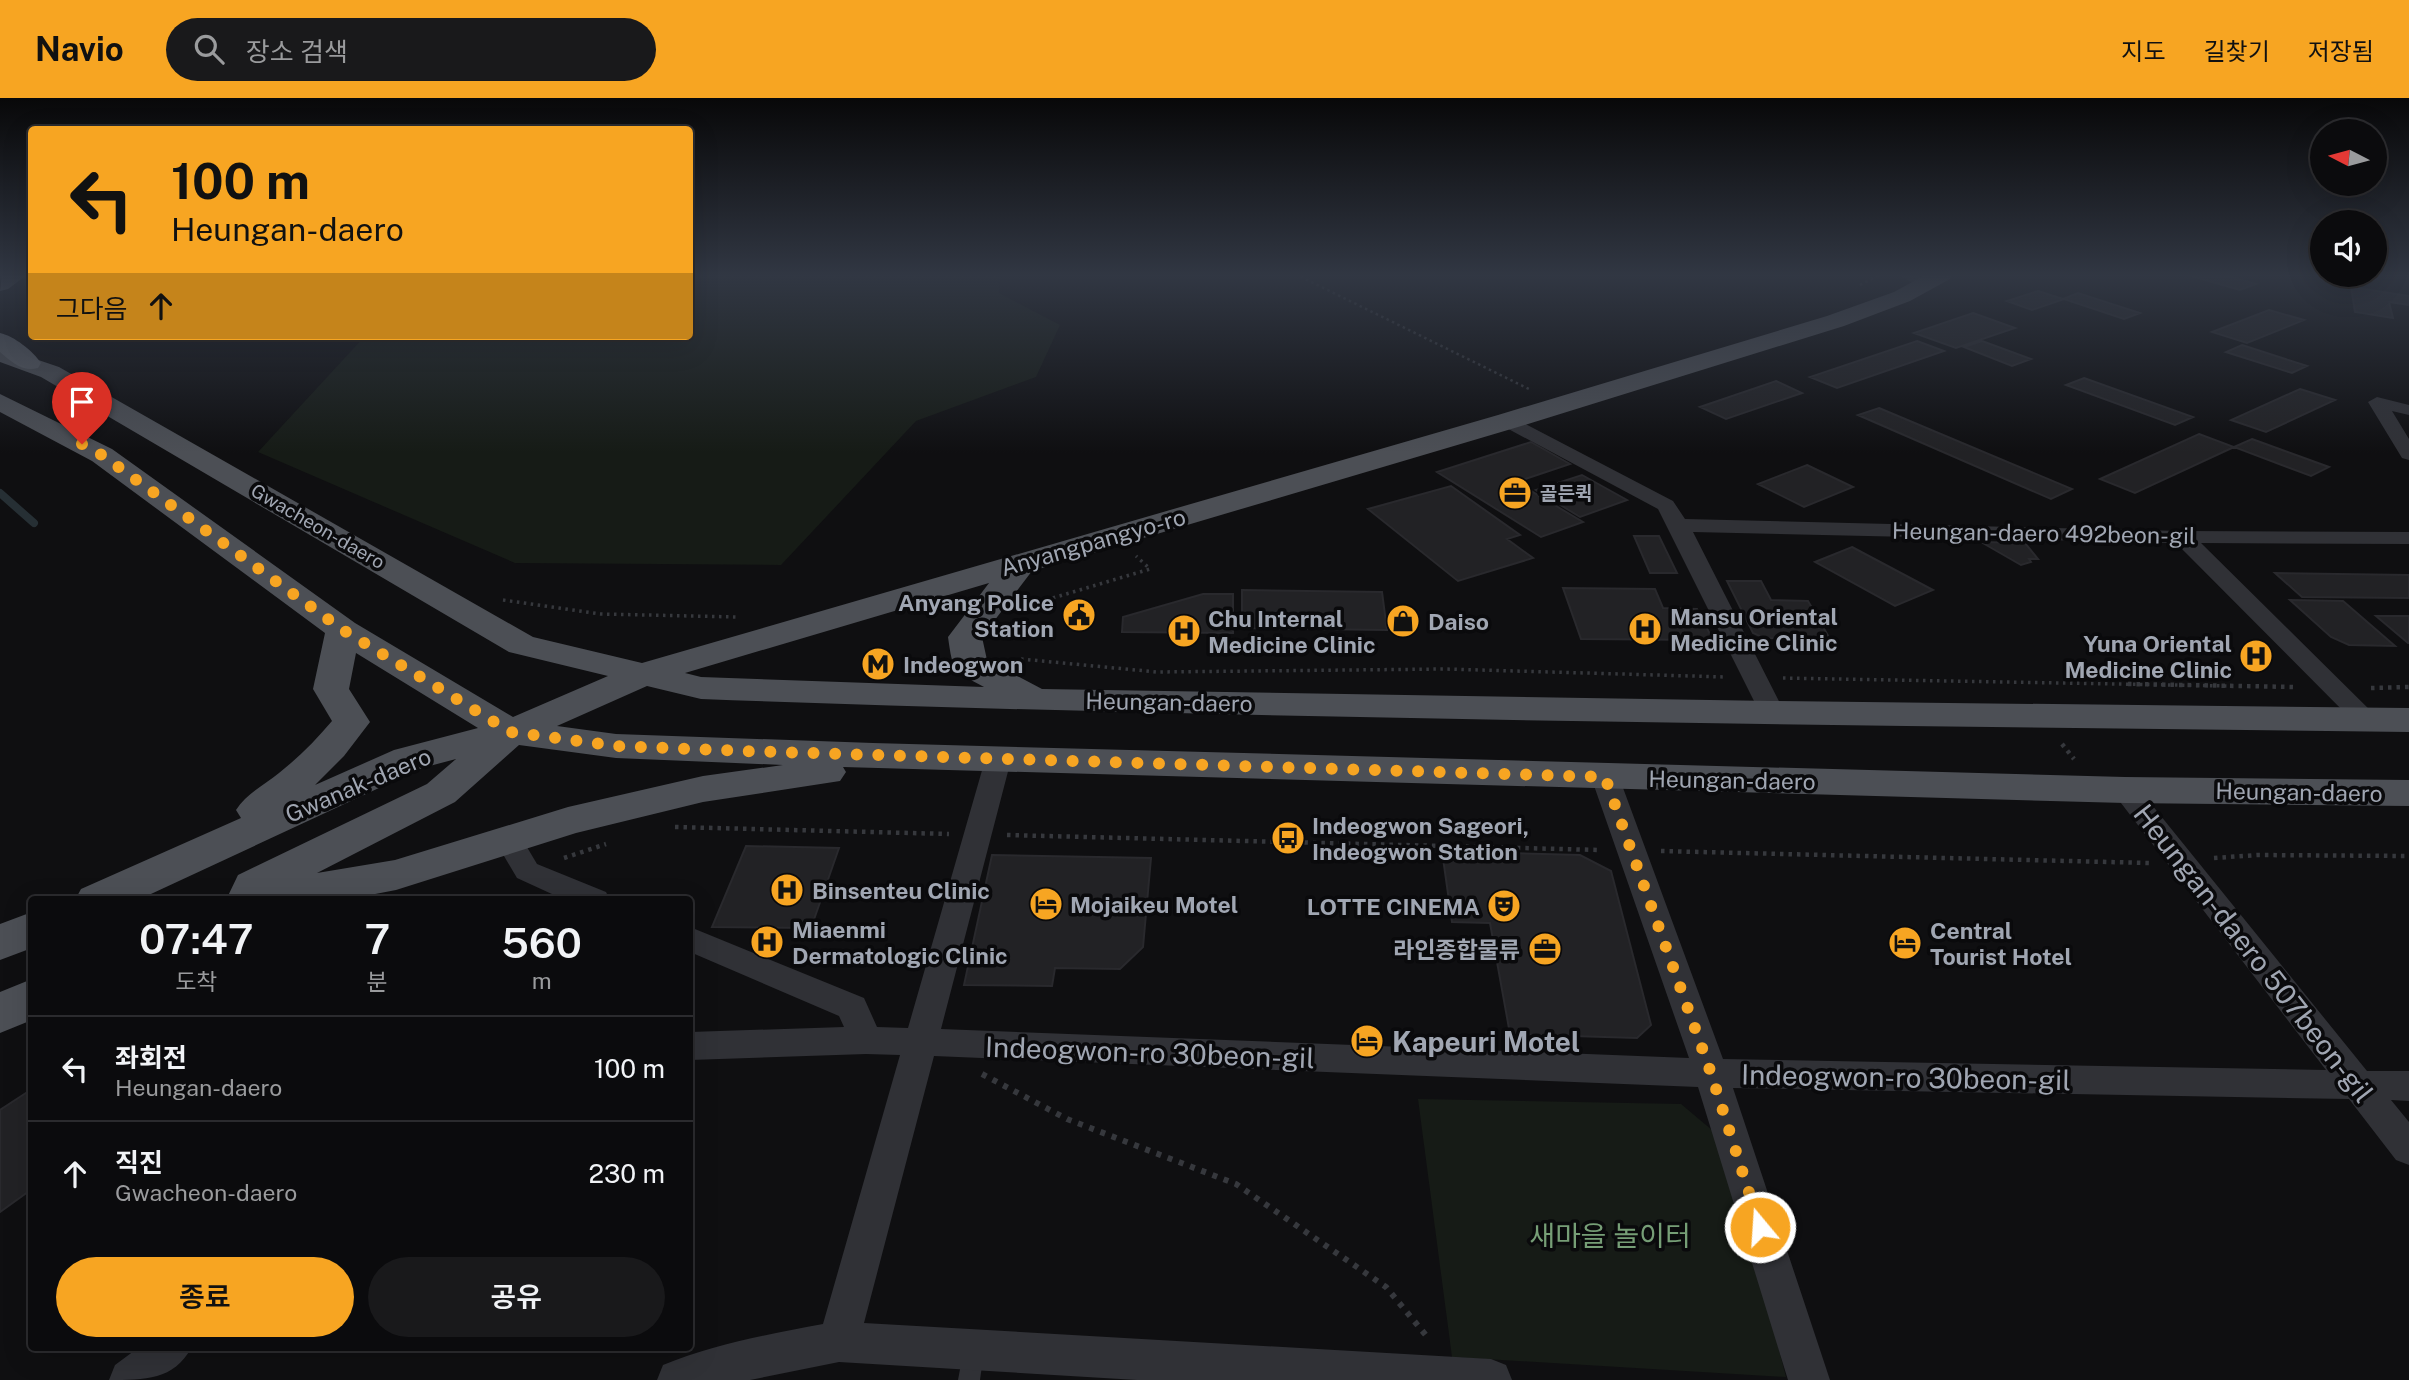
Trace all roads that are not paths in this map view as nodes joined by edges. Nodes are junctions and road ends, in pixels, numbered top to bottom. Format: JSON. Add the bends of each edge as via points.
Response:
{"nodes":[{"id":1,"x":1790,"y":334,"type":"edge"},
{"id":2,"x":0,"y":340,"type":"edge"},
{"id":3,"x":15,"y":359,"type":"edge"},
{"id":4,"x":0,"y":402,"type":"edge"},
{"id":5,"x":2409,"y":410,"type":"edge"},
{"id":6,"x":1508,"y":421,"type":"junction"},
{"id":7,"x":2409,"y":454,"type":"edge"},
{"id":8,"x":1679,"y":525,"type":"junction"},
{"id":9,"x":2182,"y":537,"type":"junction"},
{"id":10,"x":2409,"y":538,"type":"edge"},
{"id":11,"x":1022,"y":562,"type":"junction"},
{"id":12,"x":343,"y":630,"type":"junction"},
{"id":13,"x":644,"y":674,"type":"junction"},
{"id":14,"x":1036,"y":700,"type":"junction"},
{"id":15,"x":1772,"y":713,"type":"junction"},
{"id":16,"x":2367,"y":720,"type":"junction"},
{"id":17,"x":2409,"y":720,"type":"edge"},
{"id":18,"x":511,"y":732,"type":"junction"},
{"id":19,"x":927,"y":758,"type":"junction"},
{"id":20,"x":998,"y":760,"type":"junction"},
{"id":21,"x":1605,"y":777,"type":"junction"},
{"id":22,"x":2125,"y":790,"type":"junction"},
{"id":23,"x":2409,"y":793,"type":"edge"},
{"id":24,"x":518,"y":855,"type":"junction"},
{"id":25,"x":183,"y":861,"type":"junction"},
{"id":26,"x":106,"y":896,"type":"edge"},
{"id":27,"x":234,"y":896,"type":"edge"},
{"id":28,"x":271,"y":896,"type":"edge"},
{"id":29,"x":588,"y":896,"type":"edge"},
{"id":30,"x":28,"y":931,"type":"edge"},
{"id":31,"x":693,"y":940,"type":"edge"},
{"id":32,"x":0,"y":943,"type":"edge"},
{"id":33,"x":28,"y":1000,"type":"edge"},
{"id":34,"x":0,"y":1014,"type":"edge"},
{"id":35,"x":866,"y":1040,"type":"junction"},
{"id":36,"x":923,"y":1043,"type":"junction"},
{"id":37,"x":693,"y":1046,"type":"edge"},
{"id":38,"x":1711,"y":1073,"type":"junction"},
{"id":39,"x":2360,"y":1085,"type":"junction"},
{"id":40,"x":2409,"y":1086,"type":"edge"},
{"id":41,"x":2409,"y":1149,"type":"edge"},
{"id":42,"x":839,"y":1342,"type":"junction"},
{"id":43,"x":166,"y":1351,"type":"edge"},
{"id":44,"x":971,"y":1365,"type":"edge"},
{"id":45,"x":1471,"y":1379,"type":"edge"},
{"id":46,"x":130,"y":1380,"type":"edge"},
{"id":47,"x":678,"y":1380,"type":"edge"},
{"id":48,"x":1809,"y":1380,"type":"edge"}],
"edges":[{"from":1,"to":6,"type":"main road","name":"Anyangpangyo-ro","via":[[1550,394]]},
{"from":2,"to":3,"type":"highway"},
{"from":3,"to":13,"type":"main road","name":"Gwacheon-daero","via":[[50,372],[135,420],[521,645]]},
{"from":4,"to":12,"type":"main road","via":[[102,455]]},
{"from":5,"to":7,"type":"street","via":[[2377,402]]},
{"from":6,"to":8,"type":"street","via":[[1666,505]]},
{"from":6,"to":11,"type":"main road","name":"Anyangpangyo-ro"},
{"from":8,"to":9,"type":"street","name":"Heungan-daero 492beon-gil"},
{"from":8,"to":15,"type":"street"},
{"from":9,"to":10,"type":"street","name":"Heungan-daero 492beon-gil"},
{"from":9,"to":16,"type":"street"},
{"from":11,"to":13,"type":"main road","name":"Anyangpangyo-ro"},
{"from":11,"to":14,"type":"main road","via":[[965,637],[970,665]]},
{"from":12,"to":18,"type":"main road"},
{"from":12,"to":25,"type":"main road","via":[[331,689],[351,722],[290,787]]},
{"from":13,"to":14,"type":"main road","name":"Heungan-daero","via":[[701,688]]},
{"from":13,"to":18,"type":"main road","name":"Anyangpangyo-ro"},
{"from":14,"to":15,"type":"main road","name":"Heungan-daero"},
{"from":15,"to":16,"type":"main road","name":"Heungan-daero"},
{"from":16,"to":17,"type":"main road","name":"Heungan-daero"},
{"from":18,"to":19,"type":"main road","name":"Heungan-daero","via":[[616,746]]},
{"from":18,"to":25,"type":"main road","name":"Gwanak-daero","via":[[408,759]]},
{"from":18,"to":27,"type":"main road","name":"Gwanak-daero","via":[[441,793]]},
{"from":19,"to":20,"type":"main road","name":"Heungan-daero"},
{"from":19,"to":24,"type":"main road","via":[[703,789],[568,821]]},
{"from":20,"to":21,"type":"main road","name":"Heungan-daero"},
{"from":20,"to":36,"type":"street"},
{"from":21,"to":22,"type":"main road","name":"Heungan-daero"},
{"from":21,"to":38,"type":"street"},
{"from":22,"to":23,"type":"main road","name":"Heungan-daero"},
{"from":22,"to":39,"type":"street","name":"Heungan-daero 507beon-gil"},
{"from":24,"to":28,"type":"main road"},
{"from":24,"to":29,"type":"street"},
{"from":25,"to":26,"type":"main road","name":"Gwanak-daero"},
{"from":30,"to":32,"type":"main road"},
{"from":31,"to":35,"type":"street","via":[[852,1007]]},
{"from":33,"to":34,"type":"main road"},
{"from":35,"to":36,"type":"street","name":"Indeogwon-ro 30beon-gil"},
{"from":35,"to":37,"type":"street","name":"Indeogwon-ro 30beon-gil"},
{"from":36,"to":38,"type":"street","name":"Indeogwon-ro 30beon-gil"},
{"from":36,"to":42,"type":"street"},
{"from":38,"to":39,"type":"street","name":"Indeogwon-ro 30beon-gil"},
{"from":38,"to":48,"type":"street"},
{"from":39,"to":40,"type":"street","name":"Indeogwon-ro 30beon-gil"},
{"from":39,"to":41,"type":"street","name":"Heungan-daero 507beon-gil"},
{"from":42,"to":44,"type":"street"},
{"from":42,"to":47,"type":"street","via":[[765,1355]]},
{"from":43,"to":46,"type":"street"},
{"from":44,"to":45,"type":"street"}]}
